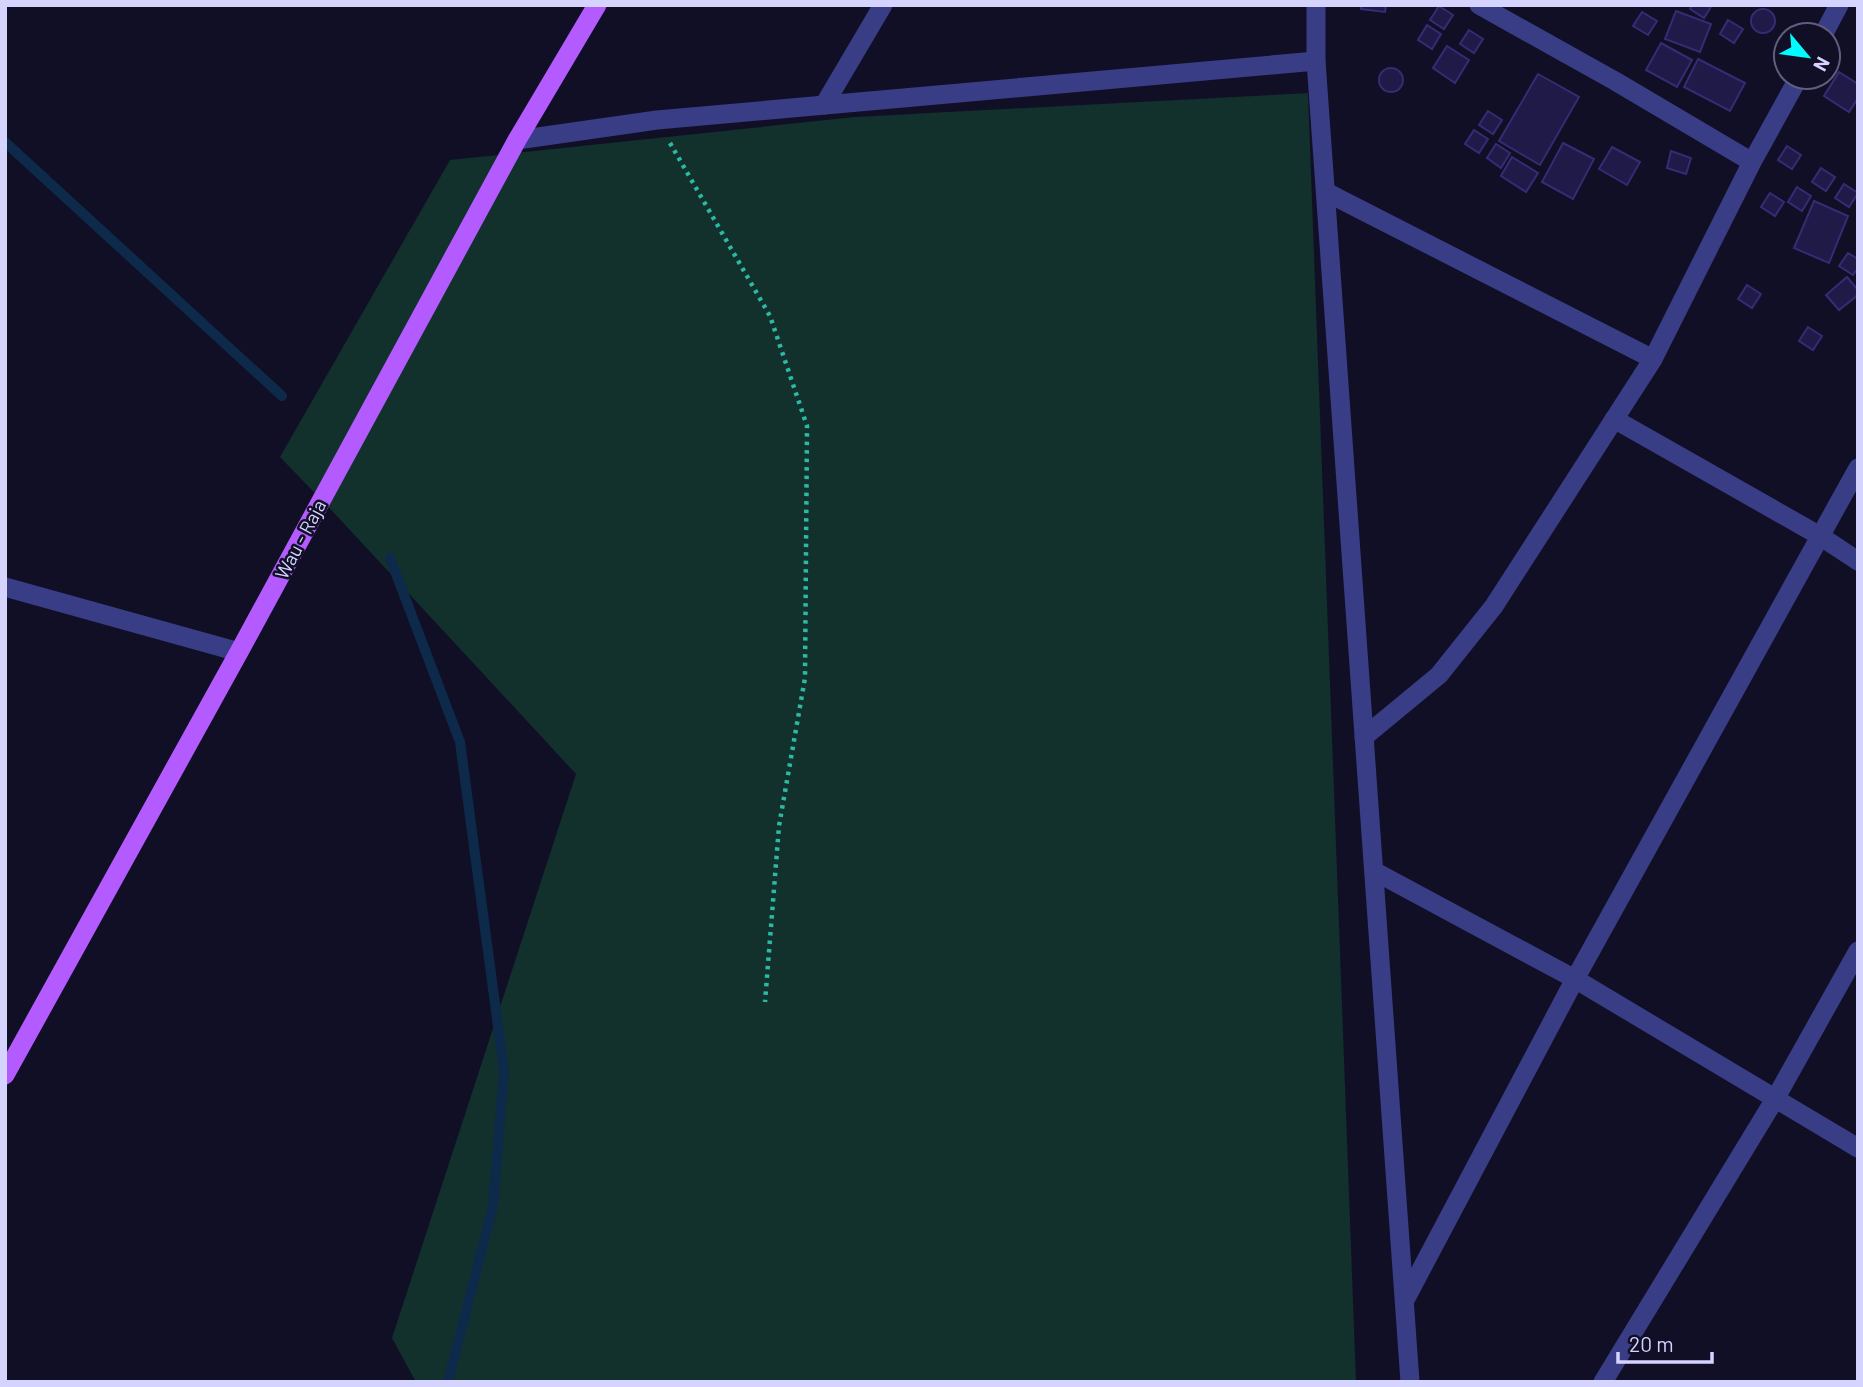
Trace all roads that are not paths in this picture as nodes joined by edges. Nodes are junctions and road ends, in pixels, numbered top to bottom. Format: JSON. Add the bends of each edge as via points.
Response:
{"nodes":[{"id":1,"x":597,"y":5,"type":"edge"},
{"id":2,"x":883,"y":5,"type":"edge"},
{"id":3,"x":1315,"y":5,"type":"edge"},
{"id":4,"x":1479,"y":5,"type":"edge"},
{"id":5,"x":1839,"y":5,"type":"edge"},
{"id":6,"x":1830,"y":21,"type":"edge"},
{"id":7,"x":1316,"y":61,"type":"junction"},
{"id":8,"x":1792,"y":91,"type":"edge"},
{"id":9,"x":824,"y":106,"type":"junction"},
{"id":10,"x":517,"y":140,"type":"junction"},
{"id":11,"x":1752,"y":162,"type":"junction"},
{"id":12,"x":1326,"y":192,"type":"junction"},
{"id":13,"x":1653,"y":359,"type":"junction"},
{"id":14,"x":1614,"y":419,"type":"junction"},
{"id":15,"x":1858,"y":468,"type":"edge"},
{"id":16,"x":1820,"y":536,"type":"junction"},
{"id":17,"x":1858,"y":561,"type":"edge"},
{"id":18,"x":5,"y":587,"type":"edge"},
{"id":19,"x":239,"y":652,"type":"junction"},
{"id":20,"x":1364,"y":737,"type":"junction"},
{"id":21,"x":1374,"y":871,"type":"junction"},
{"id":22,"x":1858,"y":951,"type":"edge"},
{"id":23,"x":1575,"y":979,"type":"junction"},
{"id":24,"x":5,"y":1074,"type":"edge"},
{"id":25,"x":1775,"y":1099,"type":"junction"},
{"id":26,"x":1858,"y":1147,"type":"edge"},
{"id":27,"x":1405,"y":1301,"type":"junction"},
{"id":28,"x":1410,"y":1382,"type":"edge"},
{"id":29,"x":1603,"y":1382,"type":"edge"}],
"edges":[{"from":1,"to":10,"type":"main road","name":"Wau - Raja"},
{"from":2,"to":9,"type":"street"},
{"from":3,"to":7,"type":"street"},
{"from":4,"to":11,"type":"street"},
{"from":5,"to":6,"type":"street"},
{"from":7,"to":9,"type":"street"},
{"from":7,"to":12,"type":"street"},
{"from":8,"to":11,"type":"street"},
{"from":9,"to":10,"type":"street","via":[[656,120]]},
{"from":10,"to":19,"type":"main road","name":"Wau - Raja"},
{"from":11,"to":13,"type":"street"},
{"from":12,"to":13,"type":"street"},
{"from":12,"to":20,"type":"street"},
{"from":13,"to":14,"type":"street"},
{"from":14,"to":16,"type":"street"},
{"from":14,"to":20,"type":"street","via":[[1494,606],[1439,675]]},
{"from":15,"to":16,"type":"street"},
{"from":16,"to":17,"type":"street"},
{"from":16,"to":23,"type":"street"},
{"from":18,"to":19,"type":"street"},
{"from":19,"to":24,"type":"main road","name":"Wau - Raja"},
{"from":20,"to":21,"type":"street"},
{"from":21,"to":23,"type":"street"},
{"from":21,"to":27,"type":"street"},
{"from":22,"to":25,"type":"street"},
{"from":23,"to":25,"type":"street"},
{"from":23,"to":27,"type":"street"},
{"from":25,"to":26,"type":"street"},
{"from":25,"to":29,"type":"street"},
{"from":27,"to":28,"type":"street"}]}
